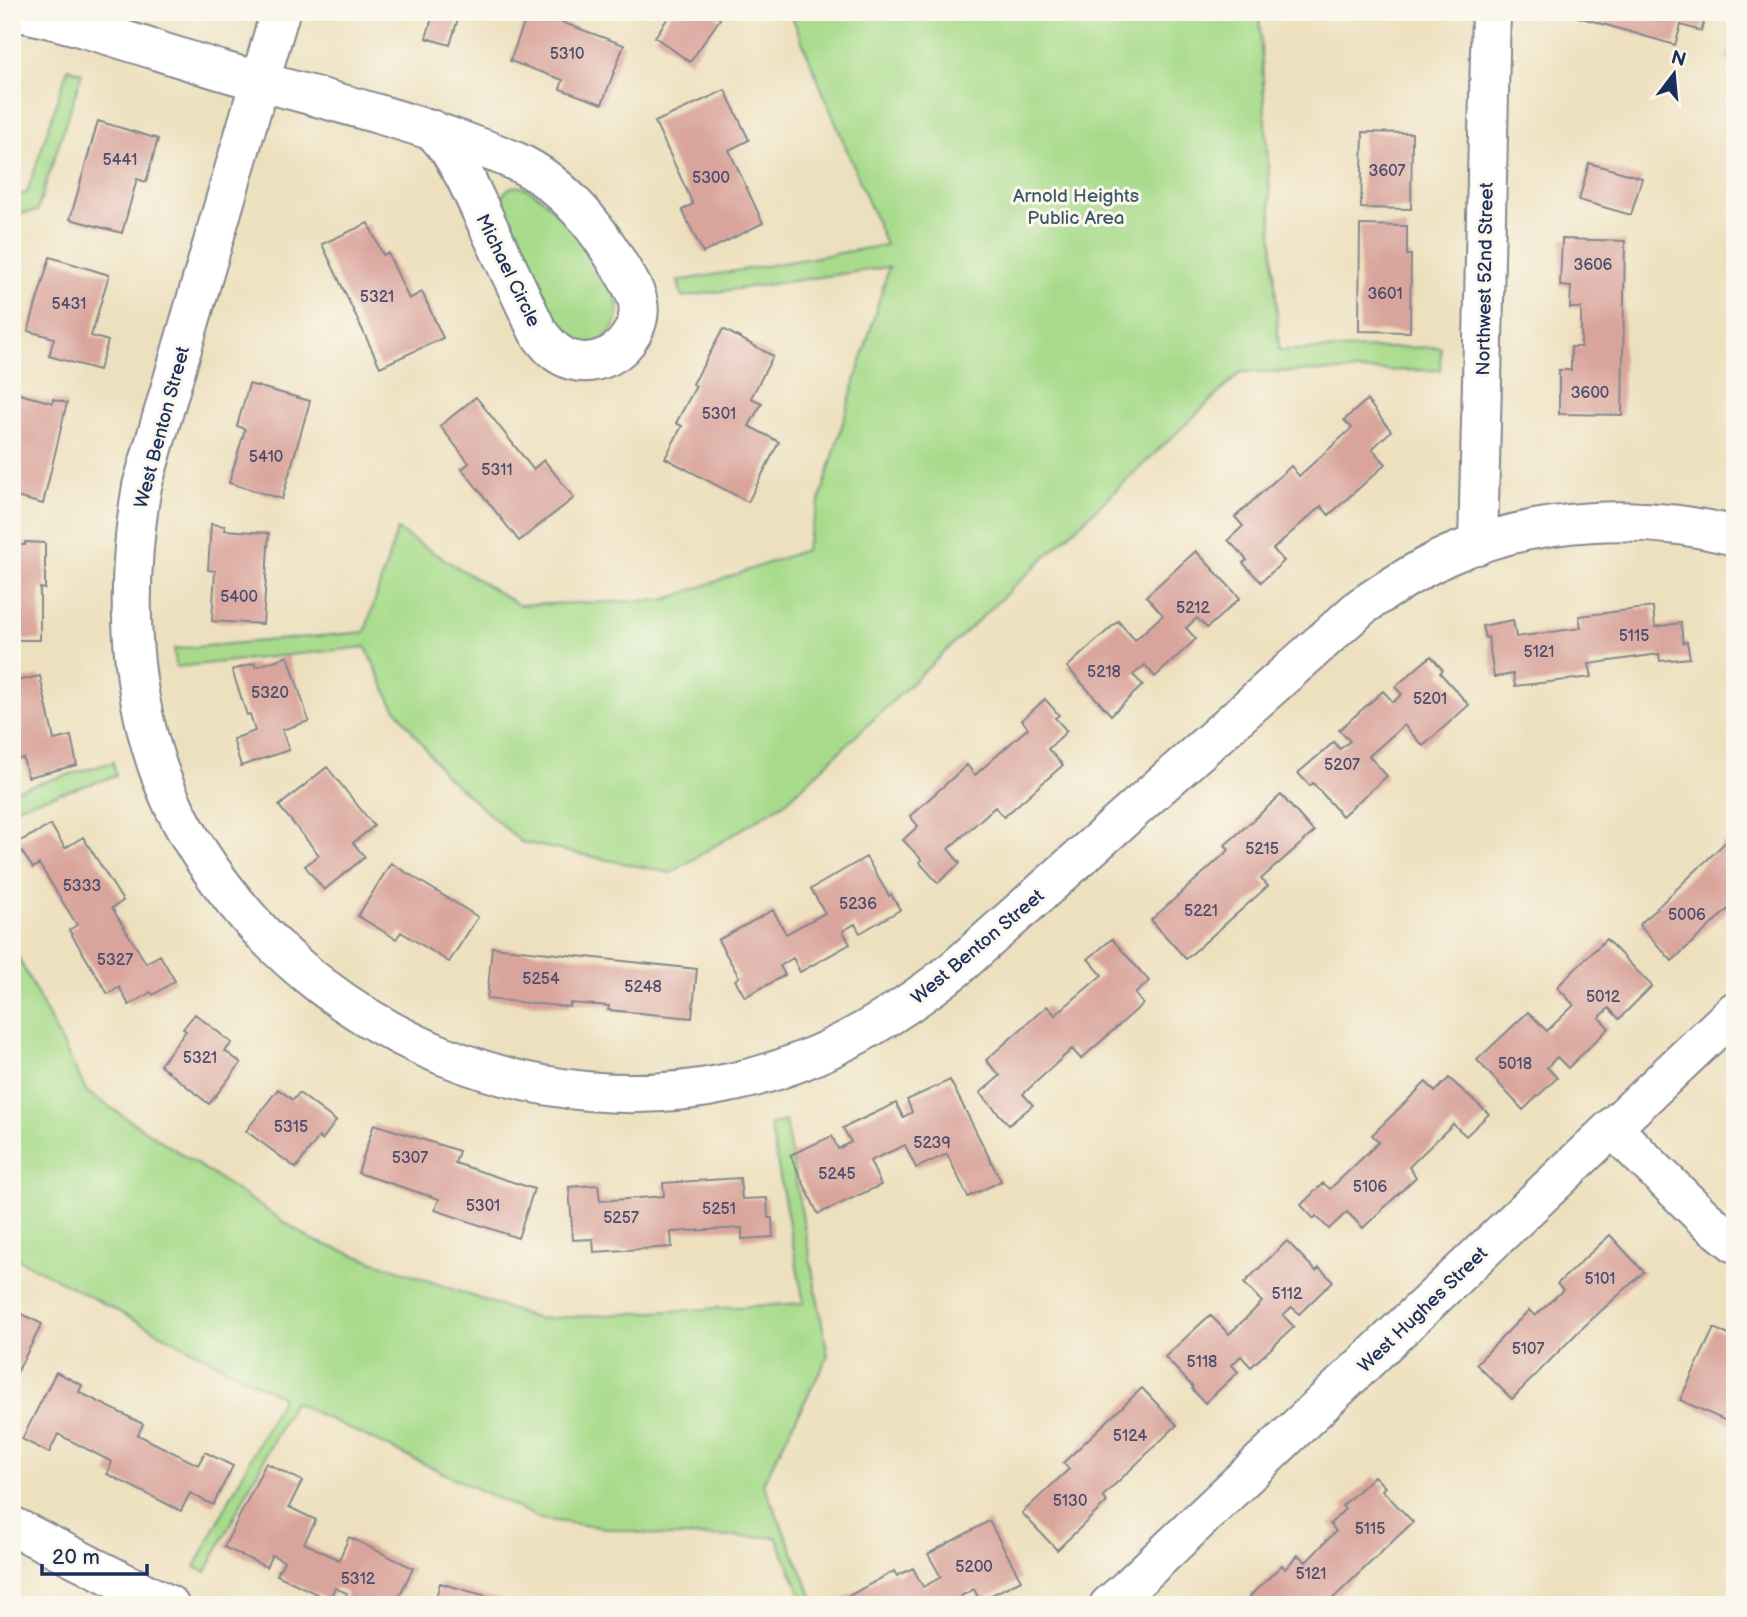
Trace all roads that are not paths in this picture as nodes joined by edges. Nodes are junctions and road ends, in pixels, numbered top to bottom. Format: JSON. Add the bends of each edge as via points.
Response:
{"nodes":[{"id":1,"x":19,"y":12,"type":"edge"},
{"id":2,"x":280,"y":12,"type":"edge"},
{"id":3,"x":1491,"y":12,"type":"edge"},
{"id":4,"x":259,"y":81,"type":"junction"},
{"id":5,"x":433,"y":130,"type":"junction"},
{"id":6,"x":1735,"y":536,"type":"edge"},
{"id":7,"x":1478,"y":545,"type":"junction"},
{"id":8,"x":1735,"y":1011,"type":"edge"},
{"id":9,"x":1612,"y":1128,"type":"junction"},
{"id":10,"x":1735,"y":1243,"type":"edge"},
{"id":11,"x":12,"y":1526,"type":"edge"},
{"id":12,"x":1123,"y":1601,"type":"edge"},
{"id":13,"x":169,"y":1605,"type":"edge"}],
"edges":[{"from":1,"to":4,"type":"street","name":"Michael Circle"},
{"from":2,"to":4,"type":"street","name":"West Benton Street"},
{"from":3,"to":7,"type":"street","name":"Northwest 52nd Street"},
{"from":4,"to":5,"type":"street","name":"Michael Circle"},
{"from":4,"to":7,"type":"street","name":"West Benton Street","via":[[142,486],[133,630],[142,710],[157,765],[180,818],[208,867],[250,921],[327,992],[402,1037],[463,1065],[519,1081],[585,1091],[675,1091],[761,1075],[848,1041],[901,1010],[955,969],[1361,607],[1423,568]]},
{"from":5,"to":5,"type":"street","name":"Michael Circle","via":[[465,177],[538,332],[550,347],[578,363],[601,359],[620,348],[633,330],[639,303],[607,243],[579,207],[520,163]]},
{"from":6,"to":7,"type":"street","name":"West Benton Street","via":[[1663,523],[1602,521],[1536,530]]},
{"from":8,"to":9,"type":"street","name":"West Hughes Street"},
{"from":9,"to":10,"type":"street","via":[[1704,1219]]},
{"from":9,"to":12,"type":"street","name":"West Hughes Street"},
{"from":11,"to":13,"type":"street"}]}
